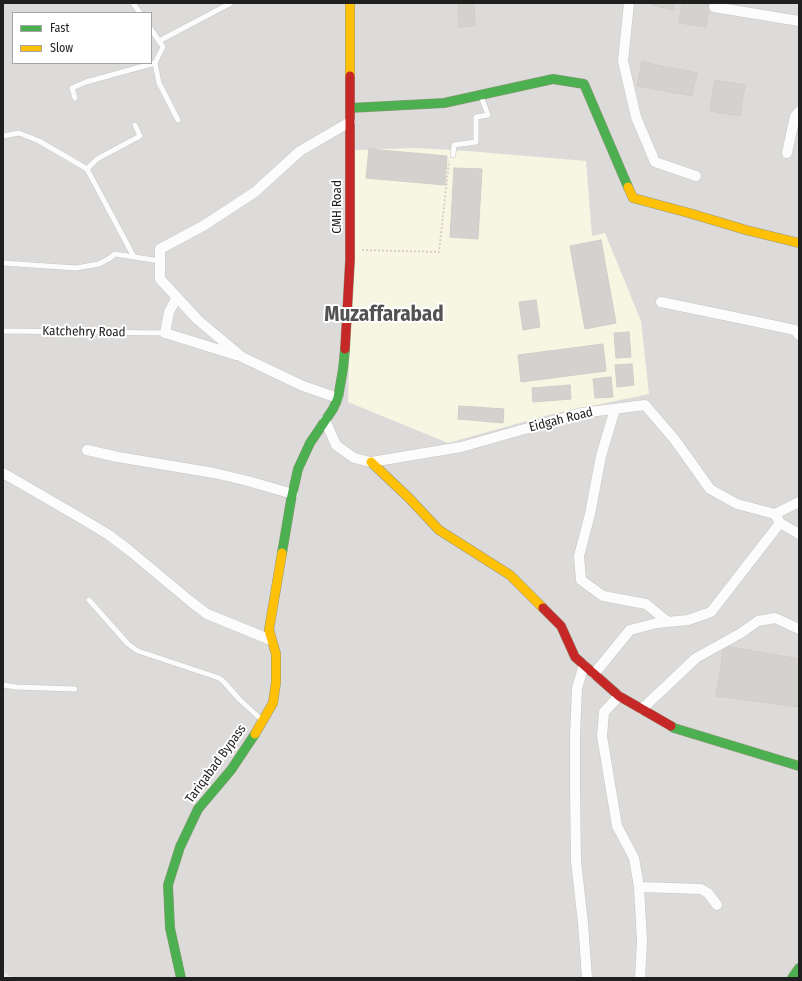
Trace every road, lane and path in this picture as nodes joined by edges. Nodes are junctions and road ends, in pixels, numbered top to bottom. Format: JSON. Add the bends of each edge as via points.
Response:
{"nodes":[{"id":1,"x":133,"y":3,"type":"edge"},
{"id":2,"x":231,"y":3,"type":"edge"},
{"id":3,"x":350,"y":3,"type":"edge"},
{"id":4,"x":629,"y":3,"type":"edge"},
{"id":5,"x":714,"y":7,"type":"dead end"},
{"id":6,"x":139,"y":12,"type":"edge"},
{"id":7,"x":799,"y":21,"type":"edge"},
{"id":8,"x":152,"y":30,"type":"edge"},
{"id":9,"x":159,"y":41,"type":"junction"},
{"id":10,"x":155,"y":63,"type":"junction"},
{"id":11,"x":151,"y":64,"type":"edge"},
{"id":12,"x":152,"y":64,"type":"edge"},
{"id":13,"x":481,"y":95,"type":"junction"},
{"id":14,"x":75,"y":98,"type":"dead end"},
{"id":15,"x":350,"y":108,"type":"junction"},
{"id":16,"x":799,"y":112,"type":"edge"},
{"id":17,"x":178,"y":120,"type":"dead end"},
{"id":18,"x":350,"y":122,"type":"junction"},
{"id":19,"x":135,"y":126,"type":"dead end"},
{"id":20,"x":3,"y":136,"type":"edge"},
{"id":21,"x":787,"y":153,"type":"dead end"},
{"id":22,"x":453,"y":155,"type":"joint"},
{"id":23,"x":87,"y":170,"type":"junction"},
{"id":24,"x":696,"y":176,"type":"dead end"},
{"id":25,"x":799,"y":243,"type":"edge"},
{"id":26,"x":350,"y":250,"type":"junction"},
{"id":27,"x":134,"y":257,"type":"junction"},
{"id":28,"x":160,"y":261,"type":"junction"},
{"id":29,"x":3,"y":263,"type":"edge"},
{"id":30,"x":177,"y":298,"type":"junction"},
{"id":31,"x":661,"y":302,"type":"dead end"},
{"id":32,"x":3,"y":331,"type":"edge"},
{"id":33,"x":165,"y":333,"type":"junction"},
{"id":34,"x":799,"y":335,"type":"edge"},
{"id":35,"x":242,"y":357,"type":"junction"},
{"id":36,"x":338,"y":398,"type":"junction"},
{"id":37,"x":333,"y":409,"type":"joint"},
{"id":38,"x":615,"y":409,"type":"junction"},
{"id":39,"x":325,"y":420,"type":"junction"},
{"id":40,"x":87,"y":450,"type":"dead end"},
{"id":41,"x":371,"y":462,"type":"junction"},
{"id":42,"x":3,"y":473,"type":"edge"},
{"id":43,"x":293,"y":494,"type":"junction"},
{"id":44,"x":799,"y":502,"type":"edge"},
{"id":45,"x":775,"y":514,"type":"junction"},
{"id":46,"x":780,"y":523,"type":"junction"},
{"id":47,"x":799,"y":534,"type":"edge"},
{"id":48,"x":89,"y":600,"type":"dead end"},
{"id":49,"x":668,"y":622,"type":"junction"},
{"id":50,"x":799,"y":629,"type":"edge"},
{"id":51,"x":272,"y":640,"type":"junction"},
{"id":52,"x":584,"y":665,"type":"junction"},
{"id":53,"x":594,"y":674,"type":"junction"},
{"id":54,"x":3,"y":685,"type":"edge"},
{"id":55,"x":76,"y":689,"type":"dead end"},
{"id":56,"x":619,"y":696,"type":"junction"},
{"id":57,"x":642,"y":709,"type":"junction"},
{"id":58,"x":263,"y":721,"type":"junction"},
{"id":59,"x":799,"y":766,"type":"edge"},
{"id":60,"x":639,"y":887,"type":"junction"},
{"id":61,"x":717,"y":906,"type":"dead end"},
{"id":62,"x":799,"y":968,"type":"edge"},
{"id":63,"x":181,"y":978,"type":"edge"},
{"id":64,"x":587,"y":978,"type":"edge"},
{"id":65,"x":640,"y":978,"type":"edge"},
{"id":66,"x":792,"y":978,"type":"edge"}],
"edges":[{"from":1,"to":6,"type":"lane"},
{"from":2,"to":9,"type":"lane"},
{"from":3,"to":15,"type":"street","name":"CMH Road"},
{"from":4,"to":24,"type":"street","via":[[623,61],[636,117],[655,162]]},
{"from":5,"to":7,"type":"street"},
{"from":8,"to":9,"type":"lane"},
{"from":9,"to":10,"type":"lane","via":[[163,47]]},
{"from":10,"to":12,"type":"lane"},
{"from":10,"to":17,"type":"lane","via":[[159,83]]},
{"from":11,"to":14,"type":"lane","via":[[72,88]]},
{"from":13,"to":15,"type":"street","via":[[444,103]]},
{"from":13,"to":22,"type":"lane","via":[[488,115],[476,117],[476,142],[454,145]]},
{"from":13,"to":25,"type":"street","via":[[553,79],[584,84],[633,198]]},
{"from":15,"to":18,"type":"street","name":"CMH Road"},
{"from":16,"to":21,"type":"street","via":[[795,116]]},
{"from":18,"to":26,"type":"street","name":"CMH Road"},
{"from":18,"to":28,"type":"street","via":[[300,151],[255,192],[160,250]]},
{"from":19,"to":23,"type":"lane","via":[[140,136],[97,159]]},
{"from":20,"to":23,"type":"lane","via":[[20,133]]},
{"from":22,"to":26,"type":"path","via":[[449,155],[440,252]]},
{"from":23,"to":27,"type":"lane"},
{"from":26,"to":36,"type":"street","name":"CMH Road","via":[[343,369]]},
{"from":27,"to":28,"type":"lane"},
{"from":27,"to":29,"type":"lane","via":[[115,254],[98,264],[76,268]]},
{"from":28,"to":30,"type":"street","via":[[160,279]]},
{"from":30,"to":33,"type":"street","via":[[169,312]]},
{"from":30,"to":35,"type":"street","via":[[198,320]]},
{"from":31,"to":34,"type":"street","via":[[795,330]]},
{"from":32,"to":33,"type":"lane","name":"Katchehry Road"},
{"from":33,"to":35,"type":"street"},
{"from":35,"to":36,"type":"street","via":[[303,386]]},
{"from":36,"to":37,"type":"street","name":"CMH Road"},
{"from":37,"to":39,"type":"street","name":"Tariqabad Bypass"},
{"from":38,"to":41,"type":"street","name":"Eidgah Road","via":[[581,413],[461,447]]},
{"from":38,"to":45,"type":"street","name":"Eidgah Road","via":[[645,405],[675,440],[710,489],[737,504]]},
{"from":38,"to":49,"type":"street","via":[[601,456],[579,556],[581,580],[603,596],[646,604]]},
{"from":39,"to":41,"type":"street","name":"Eidgah Road","via":[[336,445],[354,458]]},
{"from":39,"to":43,"type":"street","name":"Tariqabad Bypass","via":[[310,443],[298,469]]},
{"from":40,"to":43,"type":"street","via":[[214,472]]},
{"from":41,"to":52,"type":"street","via":[[439,530],[510,575],[561,626],[575,657]]},
{"from":42,"to":51,"type":"street","via":[[109,536],[207,614]]},
{"from":43,"to":51,"type":"street","name":"Tariqabad Bypass","via":[[269,630]]},
{"from":44,"to":45,"type":"street"},
{"from":45,"to":46,"type":"street"},
{"from":46,"to":47,"type":"street"},
{"from":46,"to":49,"type":"street","via":[[711,612],[688,620]]},
{"from":48,"to":58,"type":"lane","via":[[128,644],[138,651],[219,678]]},
{"from":49,"to":53,"type":"street","via":[[630,630]]},
{"from":50,"to":57,"type":"street","via":[[775,618],[758,621],[696,658]]},
{"from":51,"to":58,"type":"street","name":"Tariqabad Bypass","via":[[276,654],[276,682],[273,703]]},
{"from":52,"to":53,"type":"street"},
{"from":52,"to":64,"type":"street","via":[[577,688],[575,779],[576,861]]},
{"from":53,"to":56,"type":"street"},
{"from":54,"to":55,"type":"lane"},
{"from":56,"to":57,"type":"street"},
{"from":56,"to":60,"type":"street","via":[[604,712],[602,736],[618,826],[634,858]]},
{"from":57,"to":59,"type":"street","via":[[674,728]]},
{"from":58,"to":63,"type":"street","name":"Tariqabad Bypass","via":[[231,770],[198,810],[180,847],[168,885],[170,928]]},
{"from":60,"to":61,"type":"street","via":[[700,889],[708,893]]},
{"from":60,"to":65,"type":"street","via":[[642,942]]},
{"from":62,"to":66,"type":"street"}]}
